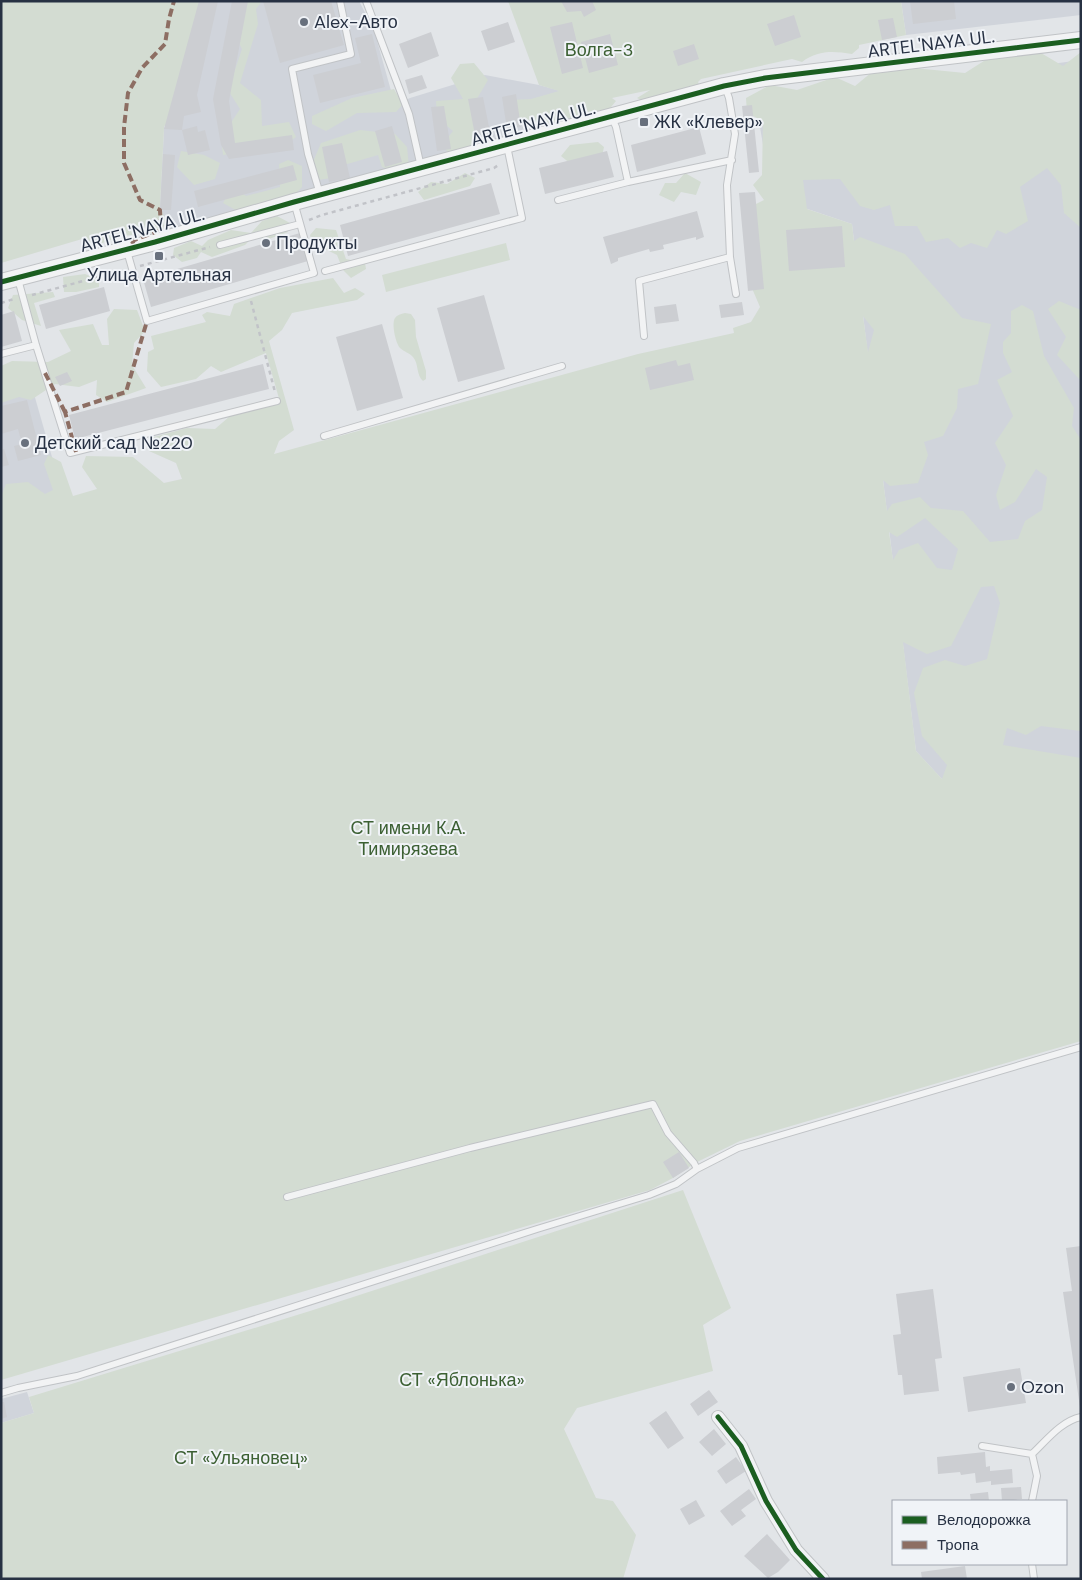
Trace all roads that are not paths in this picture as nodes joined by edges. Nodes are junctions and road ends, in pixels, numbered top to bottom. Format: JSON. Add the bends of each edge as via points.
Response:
{"nodes":[{"id":1,"x":340,"y":1,"type":"edge"},
{"id":2,"x":366,"y":1,"type":"edge"},
{"id":3,"x":1081,"y":40,"type":"edge"},
{"id":4,"x":724,"y":86,"type":"junction"},
{"id":5,"x":612,"y":117,"type":"junction"},
{"id":6,"x":507,"y":152,"type":"junction"},
{"id":7,"x":732,"y":160,"type":"junction"},
{"id":8,"x":422,"y":168,"type":"junction"},
{"id":9,"x":628,"y":182,"type":"junction"},
{"id":10,"x":320,"y":195,"type":"junction"},
{"id":11,"x":558,"y":200,"type":"dead end"},
{"id":12,"x":294,"y":202,"type":"junction"},
{"id":13,"x":300,"y":224,"type":"junction"},
{"id":14,"x":220,"y":245,"type":"road end"},
{"id":15,"x":127,"y":250,"type":"junction"},
{"id":16,"x":730,"y":257,"type":"junction"},
{"id":17,"x":325,"y":271,"type":"dead end"},
{"id":18,"x":17,"y":277,"type":"junction"},
{"id":19,"x":1,"y":282,"type":"edge"},
{"id":20,"x":736,"y":294,"type":"dead end"},
{"id":21,"x":644,"y":336,"type":"dead end"},
{"id":22,"x":36,"y":345,"type":"junction"},
{"id":23,"x":1,"y":354,"type":"edge"},
{"id":24,"x":562,"y":366,"type":"dead end"},
{"id":25,"x":277,"y":401,"type":"road end"},
{"id":26,"x":324,"y":436,"type":"dead end"},
{"id":27,"x":1081,"y":1047,"type":"edge"},
{"id":28,"x":697,"y":1169,"type":"junction"},
{"id":29,"x":288,"y":1197,"type":"dead end"},
{"id":30,"x":1,"y":1393,"type":"edge"},
{"id":31,"x":718,"y":1417,"type":"dead end"},
{"id":32,"x":1081,"y":1417,"type":"edge"},
{"id":33,"x":982,"y":1446,"type":"dead end"},
{"id":34,"x":1032,"y":1454,"type":"junction"},
{"id":35,"x":1032,"y":1500,"type":"edge"},
{"id":36,"x":1032,"y":1565,"type":"edge"},
{"id":37,"x":823,"y":1579,"type":"edge"},
{"id":38,"x":1034,"y":1579,"type":"edge"}],
"edges":[{"from":1,"to":10,"type":"lane","via":[[351,54],[292,69],[308,154]]},
{"from":2,"to":8,"type":"lane","via":[[409,114]]},
{"from":3,"to":4,"type":"street","name":"ARTEL'NAYA UL.","via":[[765,78]]},
{"from":4,"to":5,"type":"street","name":"ARTEL'NAYA UL."},
{"from":4,"to":7,"type":"lane","via":[[736,134]]},
{"from":5,"to":6,"type":"street","name":"ARTEL'NAYA UL."},
{"from":5,"to":9,"type":"lane"},
{"from":6,"to":8,"type":"street","name":"ARTEL'NAYA UL."},
{"from":6,"to":17,"type":"lane","via":[[522,218]]},
{"from":7,"to":9,"type":"lane"},
{"from":7,"to":16,"type":"lane","via":[[727,185]]},
{"from":8,"to":10,"type":"street","name":"ARTEL'NAYA UL."},
{"from":9,"to":11,"type":"lane"},
{"from":10,"to":12,"type":"street","name":"ARTEL'NAYA UL."},
{"from":12,"to":13,"type":"lane"},
{"from":12,"to":15,"type":"street","name":"ARTEL'NAYA UL."},
{"from":13,"to":14,"type":"lane"},
{"from":13,"to":15,"type":"lane","via":[[314,273],[147,321]]},
{"from":15,"to":18,"type":"street","name":"ARTEL'NAYA UL."},
{"from":16,"to":20,"type":"lane"},
{"from":16,"to":21,"type":"lane","via":[[639,281]]},
{"from":18,"to":19,"type":"street","name":"ARTEL'NAYA UL."},
{"from":18,"to":22,"type":"lane"},
{"from":22,"to":23,"type":"lane"},
{"from":22,"to":25,"type":"lane","via":[[70,454]]},
{"from":24,"to":26,"type":"lane"},
{"from":27,"to":28,"type":"lane","via":[[738,1148]]},
{"from":28,"to":29,"type":"lane","via":[[668,1133],[653,1104],[470,1148]]},
{"from":28,"to":30,"type":"lane","via":[[676,1184],[649,1195],[77,1376]]},
{"from":31,"to":37,"type":"street","via":[[741,1446],[766,1501],[796,1550]]},
{"from":32,"to":34,"type":"lane","via":[[1052,1434]]},
{"from":33,"to":34,"type":"lane"},
{"from":34,"to":35,"type":"lane","via":[[1037,1476]]},
{"from":36,"to":38,"type":"lane"}]}
